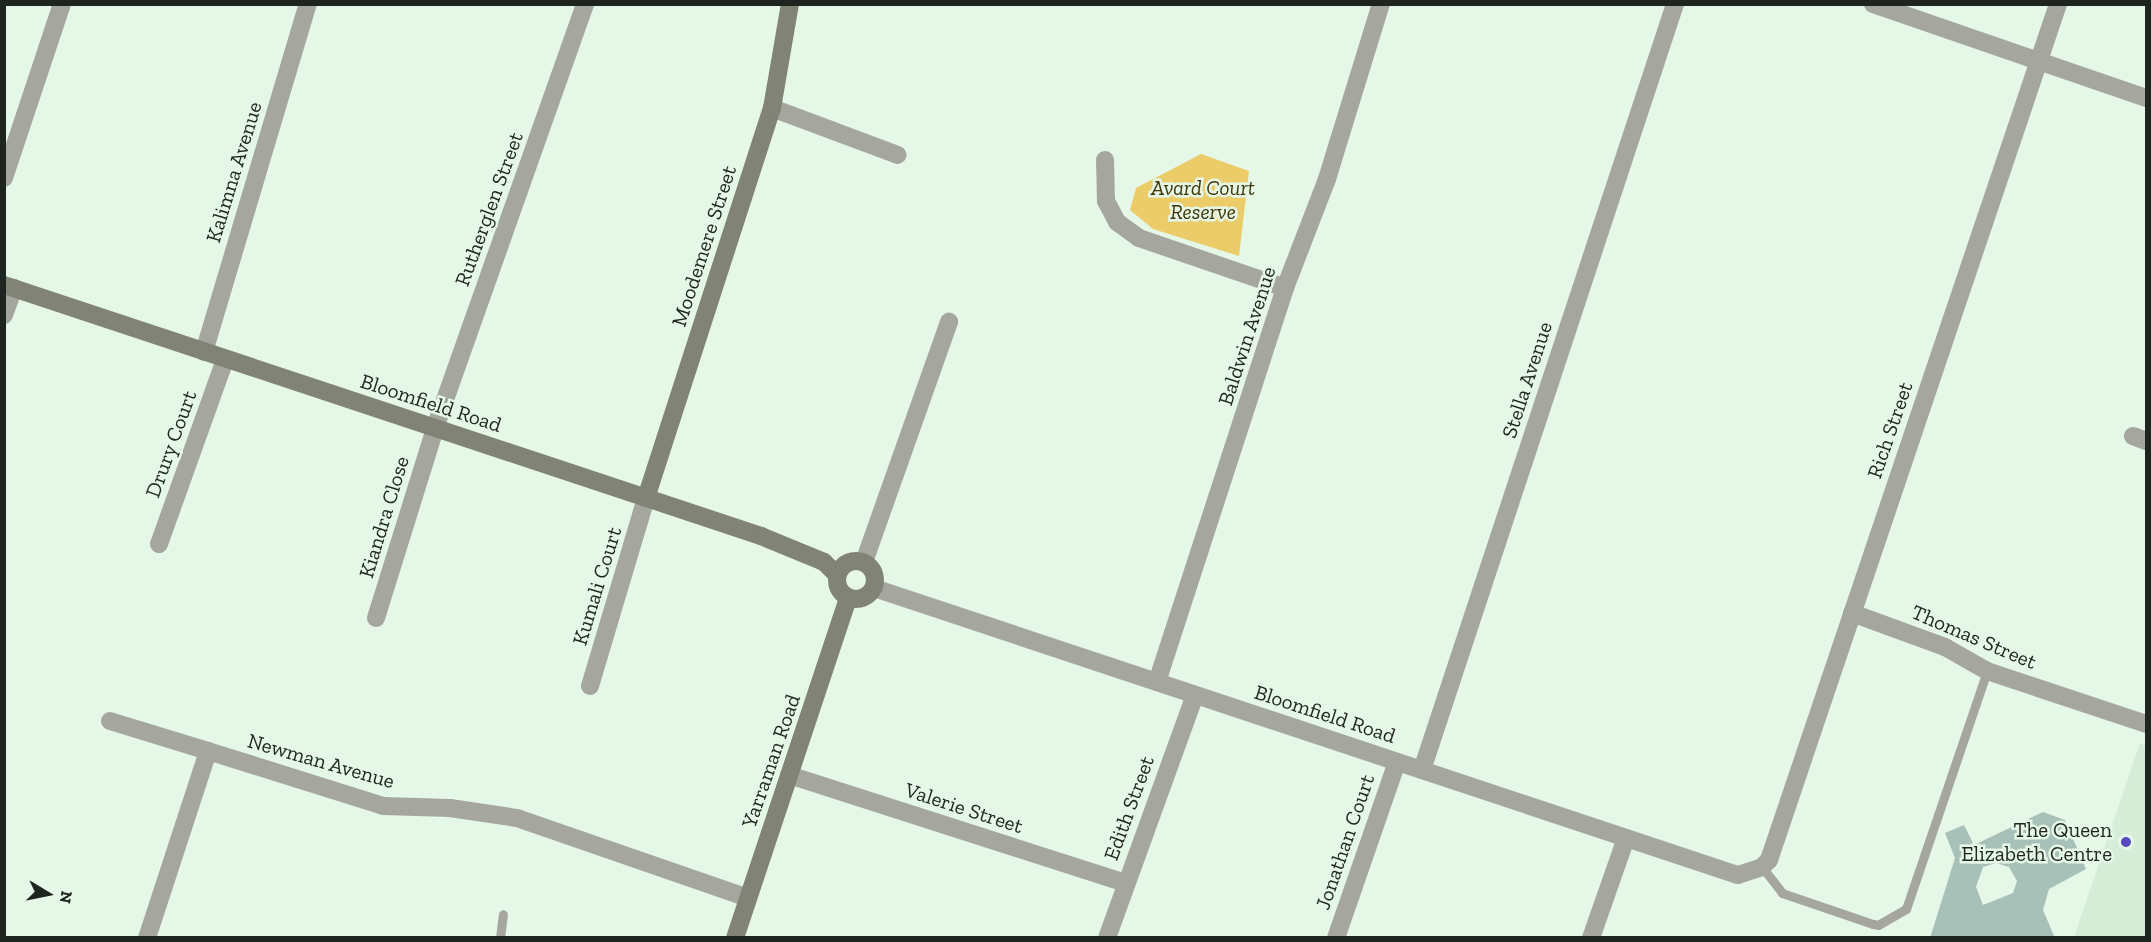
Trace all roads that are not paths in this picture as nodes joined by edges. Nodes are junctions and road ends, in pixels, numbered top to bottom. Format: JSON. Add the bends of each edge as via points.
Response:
{"nodes":[{"id":1,"x":62,"y":4,"type":"edge"},
{"id":2,"x":308,"y":4,"type":"edge"},
{"id":3,"x":585,"y":4,"type":"edge"},
{"id":4,"x":790,"y":4,"type":"edge"},
{"id":5,"x":1675,"y":4,"type":"edge"},
{"id":6,"x":1873,"y":4,"type":"edge"},
{"id":7,"x":2058,"y":4,"type":"edge"},
{"id":8,"x":1378,"y":5,"type":"edge"},
{"id":9,"x":2039,"y":61,"type":"junction"},
{"id":10,"x":2146,"y":98,"type":"edge"},
{"id":11,"x":772,"y":108,"type":"junction"},
{"id":12,"x":898,"y":155,"type":"dead end"},
{"id":13,"x":1105,"y":160,"type":"dead end"},
{"id":14,"x":4,"y":178,"type":"edge"},
{"id":15,"x":9,"y":286,"type":"edge"},
{"id":16,"x":1285,"y":288,"type":"junction"},
{"id":17,"x":4,"y":315,"type":"edge"},
{"id":18,"x":949,"y":322,"type":"dead end"},
{"id":19,"x":204,"y":352,"type":"junction"},
{"id":20,"x":225,"y":360,"type":"junction"},
{"id":21,"x":435,"y":428,"type":"junction"},
{"id":22,"x":646,"y":498,"type":"junction"},
{"id":23,"x":159,"y":544,"type":"dead end"},
{"id":24,"x":864,"y":562,"type":"junction"},
{"id":25,"x":837,"y":575,"type":"junction"},
{"id":26,"x":874,"y":588,"type":"junction"},
{"id":27,"x":848,"y":598,"type":"junction"},
{"id":28,"x":1852,"y":613,"type":"junction"},
{"id":29,"x":376,"y":618,"type":"dead end"},
{"id":30,"x":1987,"y":671,"type":"junction"},
{"id":31,"x":1157,"y":682,"type":"junction"},
{"id":32,"x":590,"y":686,"type":"dead end"},
{"id":33,"x":1195,"y":694,"type":"junction"},
{"id":34,"x":110,"y":721,"type":"dead end"},
{"id":35,"x":2146,"y":724,"type":"edge"},
{"id":36,"x":208,"y":751,"type":"junction"},
{"id":37,"x":1397,"y":762,"type":"junction"},
{"id":38,"x":1422,"y":770,"type":"junction"},
{"id":39,"x":789,"y":775,"type":"junction"},
{"id":40,"x":1626,"y":838,"type":"junction"},
{"id":41,"x":1761,"y":867,"type":"junction"},
{"id":42,"x":1125,"y":883,"type":"junction"},
{"id":43,"x":748,"y":898,"type":"junction"},
{"id":44,"x":503,"y":914,"type":"dead end"},
{"id":45,"x":147,"y":938,"type":"edge"},
{"id":46,"x":500,"y":938,"type":"edge"},
{"id":47,"x":735,"y":938,"type":"edge"},
{"id":48,"x":1107,"y":938,"type":"edge"},
{"id":49,"x":1336,"y":938,"type":"edge"},
{"id":50,"x":1591,"y":938,"type":"edge"}],
"edges":[{"from":1,"to":14,"type":"street"},
{"from":2,"to":19,"type":"street","name":"Kalimna Avenue"},
{"from":3,"to":21,"type":"street","name":"Rutherglen Street"},
{"from":4,"to":11,"type":"street","name":"Moodemere Street"},
{"from":5,"to":38,"type":"street","name":"Stella Avenue"},
{"from":6,"to":9,"type":"street"},
{"from":7,"to":9,"type":"street","name":"Rich Street"},
{"from":8,"to":16,"type":"street","name":"Baldwin Avenue","via":[[1327,179]]},
{"from":9,"to":10,"type":"street"},
{"from":9,"to":28,"type":"street","name":"Rich Street"},
{"from":11,"to":12,"type":"street"},
{"from":11,"to":22,"type":"street","name":"Moodemere Street"},
{"from":13,"to":16,"type":"street","via":[[1106,201],[1117,222],[1139,238]]},
{"from":15,"to":17,"type":"street"},
{"from":15,"to":19,"type":"street","name":"Bloomfield Road"},
{"from":16,"to":31,"type":"street","name":"Baldwin Avenue"},
{"from":18,"to":24,"type":"street"},
{"from":19,"to":20,"type":"street","name":"Bloomfield Road"},
{"from":20,"to":21,"type":"street","name":"Bloomfield Road"},
{"from":20,"to":23,"type":"street","name":"Drury Court"},
{"from":21,"to":22,"type":"street","name":"Bloomfield Road"},
{"from":21,"to":29,"type":"street","name":"Kiandra Close"},
{"from":22,"to":25,"type":"street","name":"Bloomfield Road","via":[[772,541],[824,562]]},
{"from":22,"to":32,"type":"street","name":"Kumali Court"},
{"from":24,"to":25,"type":"street","via":[[845,564]]},
{"from":24,"to":26,"type":"street","via":[[875,576]]},
{"from":25,"to":27,"type":"street","via":[[837,586]]},
{"from":26,"to":27,"type":"street","via":[[860,599]]},
{"from":26,"to":31,"type":"street","name":"Bloomfield Road"},
{"from":27,"to":39,"type":"street","name":"Yarraman Road"},
{"from":28,"to":30,"type":"street","name":"Thomas Street","via":[[1945,647]]},
{"from":28,"to":41,"type":"street","name":"Rich Street","via":[[1769,860]]},
{"from":30,"to":35,"type":"street","name":"Thomas Street"},
{"from":30,"to":41,"type":"lane","via":[[1906,909],[1873,924],[1782,893]]},
{"from":31,"to":33,"type":"street","name":"Bloomfield Road"},
{"from":33,"to":37,"type":"street","name":"Bloomfield Road"},
{"from":33,"to":42,"type":"street","name":"Edith Street"},
{"from":34,"to":36,"type":"street","name":"Newman Avenue"},
{"from":36,"to":43,"type":"street","name":"Newman Avenue","via":[[383,806],[450,808],[517,818]]},
{"from":36,"to":45,"type":"street"},
{"from":37,"to":38,"type":"street","name":"Bloomfield Road"},
{"from":37,"to":49,"type":"street","name":"Jonathan Court"},
{"from":38,"to":40,"type":"street","name":"Bloomfield Road"},
{"from":39,"to":42,"type":"street","name":"Valerie Street"},
{"from":39,"to":43,"type":"street","name":"Yarraman Road"},
{"from":40,"to":41,"type":"street","name":"Bloomfield Road","via":[[1738,875]]},
{"from":40,"to":50,"type":"street"},
{"from":42,"to":48,"type":"street","name":"Edith Street"},
{"from":43,"to":47,"type":"street","name":"Yarraman Road"},
{"from":44,"to":46,"type":"lane"}]}
